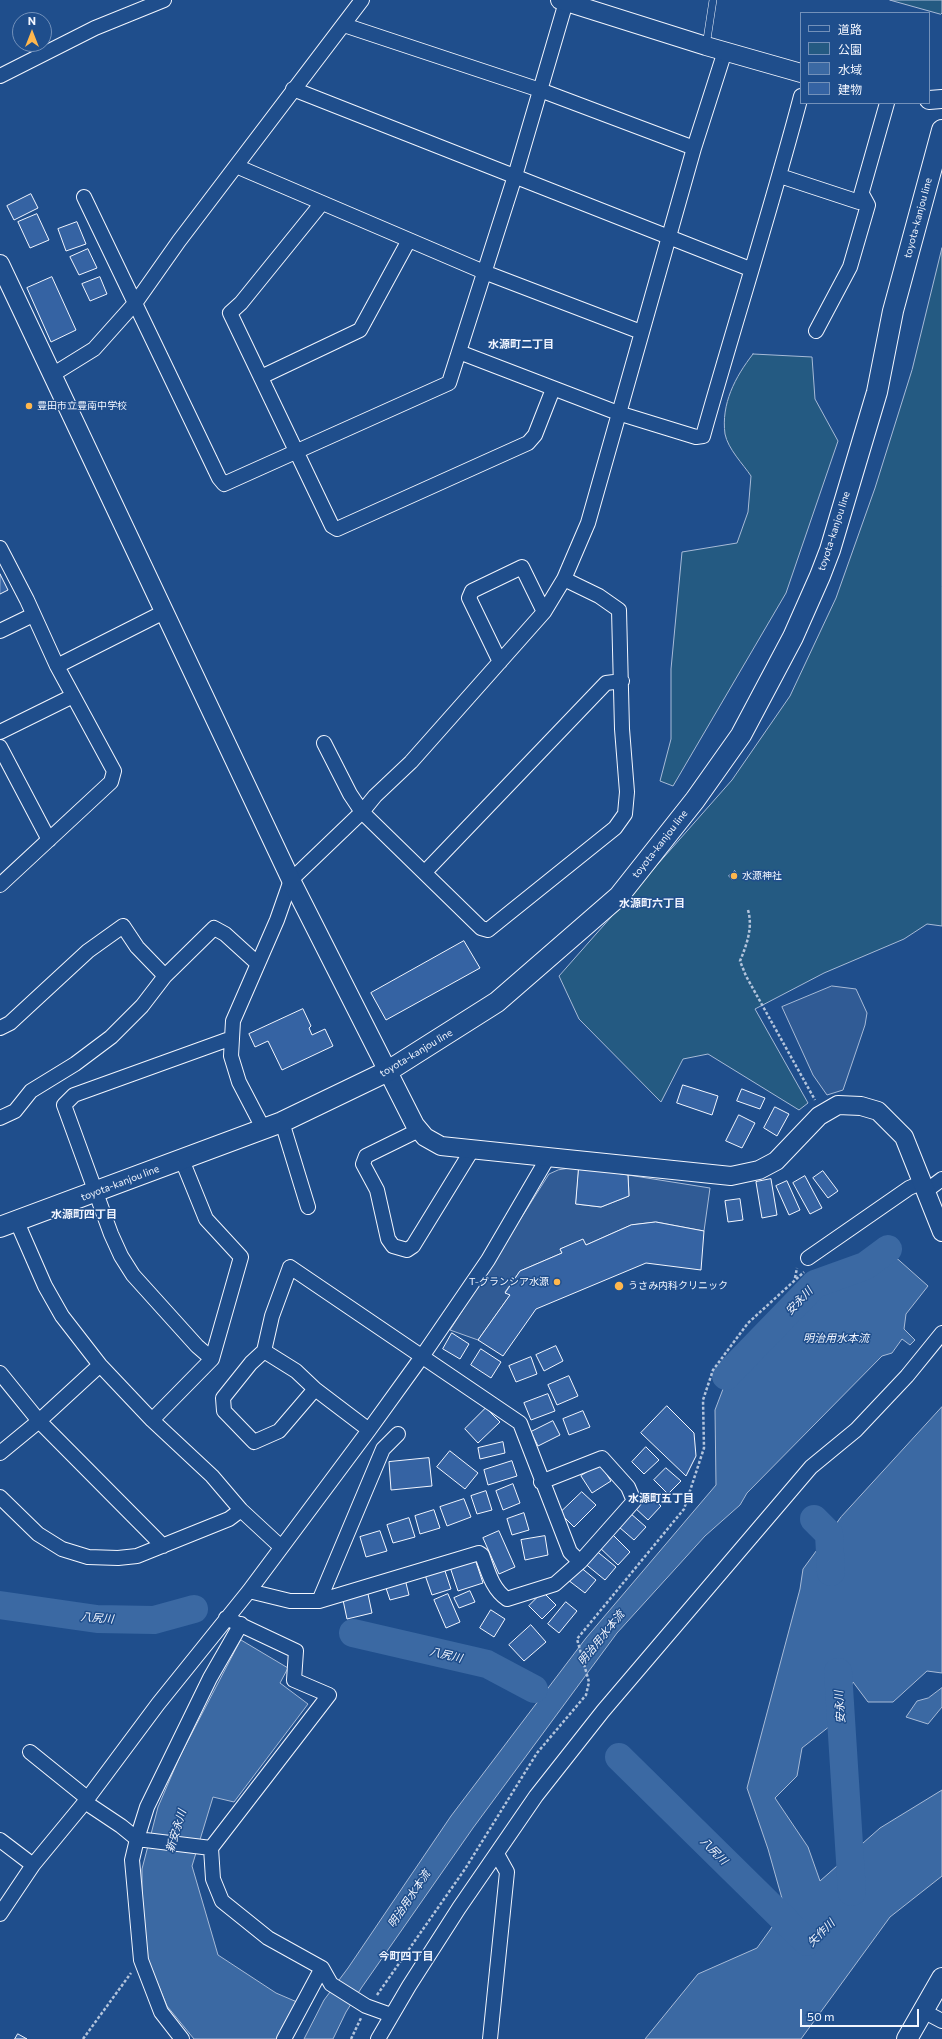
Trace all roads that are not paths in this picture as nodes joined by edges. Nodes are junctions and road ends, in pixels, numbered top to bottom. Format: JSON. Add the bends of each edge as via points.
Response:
{"nodes":[{"id":1,"x":164,"y":0,"type":"edge"},
{"id":2,"x":362,"y":0,"type":"edge"},
{"id":3,"x":713,"y":0,"type":"edge"},
{"id":4,"x":565,"y":1,"type":"edge"},
{"id":5,"x":344,"y":25,"type":"junction"},
{"id":6,"x":706,"y":46,"type":"junction"},
{"id":7,"x":725,"y":52,"type":"junction"},
{"id":8,"x":800,"y":73,"type":"edge"},
{"id":9,"x":0,"y":76,"type":"edge"},
{"id":10,"x":293,"y":89,"type":"junction"},
{"id":11,"x":540,"y":90,"type":"junction"},
{"id":12,"x":800,"y":100,"type":"edge"},
{"id":13,"x":887,"y":104,"type":"edge"},
{"id":14,"x":942,"y":130,"type":"edge"},
{"id":15,"x":694,"y":148,"type":"junction"},
{"id":16,"x":236,"y":166,"type":"junction"},
{"id":17,"x":514,"y":176,"type":"junction"},
{"id":18,"x":780,"y":176,"type":"junction"},
{"id":19,"x":862,"y":194,"type":"junction"},
{"id":20,"x":84,"y":197,"type":"dead end"},
{"id":21,"x":322,"y":203,"type":"junction"},
{"id":22,"x":669,"y":237,"type":"junction"},
{"id":23,"x":409,"y":240,"type":"junction"},
{"id":24,"x":0,"y":264,"type":"edge"},
{"id":25,"x":750,"y":269,"type":"junction"},
{"id":26,"x":484,"y":272,"type":"junction"},
{"id":27,"x":136,"y":302,"type":"junction"},
{"id":28,"x":816,"y":331,"type":"dead end"},
{"id":29,"x":641,"y":332,"type":"junction"},
{"id":30,"x":459,"y":352,"type":"junction"},
{"id":31,"x":52,"y":375,"type":"junction"},
{"id":32,"x":261,"y":377,"type":"junction"},
{"id":33,"x":553,"y":389,"type":"junction"},
{"id":34,"x":618,"y":413,"type":"junction"},
{"id":35,"x":295,"y":451,"type":"junction"},
{"id":36,"x":0,"y":548,"type":"edge"},
{"id":37,"x":564,"y":580,"type":"junction"},
{"id":38,"x":164,"y":612,"type":"junction"},
{"id":39,"x":544,"y":612,"type":"junction"},
{"id":40,"x":33,"y":615,"type":"junction"},
{"id":41,"x":0,"y":631,"type":"edge"},
{"id":42,"x":500,"y":662,"type":"junction"},
{"id":43,"x":57,"y":666,"type":"junction"},
{"id":44,"x":622,"y":681,"type":"junction"},
{"id":45,"x":73,"y":696,"type":"junction"},
{"id":46,"x":0,"y":732,"type":"edge"},
{"id":47,"x":324,"y":743,"type":"dead end"},
{"id":48,"x":0,"y":747,"type":"edge"},
{"id":49,"x":362,"y":812,"type":"junction"},
{"id":50,"x":49,"y":840,"type":"junction"},
{"id":51,"x":425,"y":872,"type":"junction"},
{"id":52,"x":291,"y":880,"type":"junction"},
{"id":53,"x":0,"y":885,"type":"edge"},
{"id":54,"x":257,"y":963,"type":"junction"},
{"id":55,"x":165,"y":976,"type":"junction"},
{"id":56,"x":0,"y":1028,"type":"edge"},
{"id":57,"x":232,"y":1038,"type":"junction"},
{"id":58,"x":388,"y":1071,"type":"junction"},
{"id":59,"x":0,"y":1118,"type":"edge"},
{"id":60,"x":273,"y":1125,"type":"junction"},
{"id":61,"x":418,"y":1130,"type":"junction"},
{"id":62,"x":472,"y":1150,"type":"junction"},
{"id":63,"x":547,"y":1159,"type":"junction"},
{"id":64,"x":182,"y":1160,"type":"junction"},
{"id":65,"x":942,"y":1179,"type":"edge"},
{"id":66,"x":925,"y":1187,"type":"junction"},
{"id":67,"x":96,"y":1193,"type":"junction"},
{"id":68,"x":308,"y":1207,"type":"dead end"},
{"id":69,"x":8,"y":1225,"type":"edge"},
{"id":70,"x":942,"y":1232,"type":"edge"},
{"id":71,"x":808,"y":1264,"type":"road end"},
{"id":72,"x":942,"y":1333,"type":"edge"},
{"id":73,"x":264,"y":1351,"type":"junction"},
{"id":74,"x":421,"y":1358,"type":"junction"},
{"id":75,"x":212,"y":1359,"type":"junction"},
{"id":76,"x":100,"y":1365,"type":"junction"},
{"id":77,"x":0,"y":1373,"type":"edge"},
{"id":78,"x":314,"y":1389,"type":"junction"},
{"id":79,"x":152,"y":1420,"type":"junction"},
{"id":80,"x":39,"y":1421,"type":"junction"},
{"id":81,"x":369,"y":1430,"type":"junction"},
{"id":82,"x":398,"y":1434,"type":"dead end"},
{"id":83,"x":0,"y":1453,"type":"edge"},
{"id":84,"x":541,"y":1482,"type":"junction"},
{"id":85,"x":0,"y":1497,"type":"edge"},
{"id":86,"x":241,"y":1510,"type":"junction"},
{"id":87,"x":163,"y":1546,"type":"junction"},
{"id":88,"x":281,"y":1546,"type":"junction"},
{"id":89,"x":580,"y":1562,"type":"junction"},
{"id":90,"x":249,"y":1591,"type":"junction"},
{"id":91,"x":319,"y":1601,"type":"junction"},
{"id":92,"x":226,"y":1618,"type":"junction"},
{"id":93,"x":241,"y":1624,"type":"junction"},
{"id":94,"x":30,"y":1752,"type":"dead end"},
{"id":95,"x":86,"y":1800,"type":"junction"},
{"id":96,"x":137,"y":1839,"type":"junction"},
{"id":97,"x":0,"y":1840,"type":"edge"},
{"id":98,"x":211,"y":1848,"type":"junction"},
{"id":99,"x":497,"y":1854,"type":"junction"},
{"id":100,"x":32,"y":1865,"type":"junction"},
{"id":101,"x":0,"y":1914,"type":"edge"},
{"id":102,"x":322,"y":1968,"type":"junction"},
{"id":103,"x":942,"y":1978,"type":"edge"},
{"id":104,"x":923,"y":2011,"type":"junction"},
{"id":105,"x":391,"y":2015,"type":"junction"},
{"id":106,"x":942,"y":2020,"type":"edge"},
{"id":107,"x":182,"y":2039,"type":"edge"},
{"id":108,"x":284,"y":2039,"type":"edge"},
{"id":109,"x":378,"y":2039,"type":"edge"},
{"id":110,"x":490,"y":2039,"type":"edge"},
{"id":111,"x":907,"y":2039,"type":"edge"}],
"edges":[{"from":1,"to":9,"type":"street","via":[[96,28]]},
{"from":2,"to":5,"type":"street"},
{"from":3,"to":6,"type":"lane"},
{"from":4,"to":6,"type":"street"},
{"from":4,"to":11,"type":"street"},
{"from":5,"to":10,"type":"street"},
{"from":5,"to":11,"type":"street"},
{"from":6,"to":7,"type":"street"},
{"from":7,"to":8,"type":"street"},
{"from":7,"to":15,"type":"street"},
{"from":10,"to":16,"type":"street"},
{"from":10,"to":17,"type":"street"},
{"from":11,"to":15,"type":"street"},
{"from":11,"to":17,"type":"street"},
{"from":12,"to":18,"type":"street"},
{"from":13,"to":19,"type":"street"},
{"from":14,"to":58,"type":"main road","name":"toyota-kanjou line","via":[[893,311],[876,392],[830,550],[793,637],[741,735],[695,800],[619,896],[497,1002]]},
{"from":15,"to":22,"type":"street"},
{"from":16,"to":21,"type":"street"},
{"from":16,"to":27,"type":"street"},
{"from":17,"to":22,"type":"street"},
{"from":17,"to":26,"type":"street"},
{"from":18,"to":19,"type":"street","via":[[859,202]]},
{"from":18,"to":25,"type":"street"},
{"from":19,"to":28,"type":"street","via":[[868,205],[850,267]]},
{"from":20,"to":27,"type":"street"},
{"from":21,"to":23,"type":"street"},
{"from":21,"to":32,"type":"street","via":[[241,303],[230,313]]},
{"from":22,"to":25,"type":"street"},
{"from":22,"to":29,"type":"street"},
{"from":23,"to":26,"type":"street"},
{"from":23,"to":32,"type":"street","via":[[360,330]]},
{"from":24,"to":31,"type":"street"},
{"from":25,"to":34,"type":"street","via":[[703,436],[696,437]]},
{"from":26,"to":29,"type":"street"},
{"from":26,"to":30,"type":"street"},
{"from":27,"to":31,"type":"street","via":[[94,349]]},
{"from":27,"to":35,"type":"street","via":[[218,478],[224,484]]},
{"from":29,"to":34,"type":"street"},
{"from":30,"to":33,"type":"street"},
{"from":30,"to":35,"type":"street","via":[[449,382]]},
{"from":31,"to":38,"type":"street"},
{"from":32,"to":35,"type":"street"},
{"from":33,"to":34,"type":"street"},
{"from":33,"to":35,"type":"street","via":[[535,435],[528,443],[337,529],[332,526]]},
{"from":34,"to":37,"type":"street","via":[[588,523]]},
{"from":36,"to":40,"type":"street"},
{"from":37,"to":39,"type":"street"},
{"from":37,"to":44,"type":"street","via":[[599,596],[618,610]]},
{"from":38,"to":43,"type":"street"},
{"from":38,"to":52,"type":"street"},
{"from":39,"to":42,"type":"street"},
{"from":39,"to":42,"type":"street","via":[[522,567],[472,591],[469,598]]},
{"from":40,"to":41,"type":"street"},
{"from":40,"to":43,"type":"street"},
{"from":42,"to":49,"type":"street","via":[[411,762]]},
{"from":43,"to":45,"type":"street"},
{"from":44,"to":51,"type":"street","via":[[606,682]]},
{"from":44,"to":51,"type":"street","via":[[622,729],[627,792],[625,814],[615,828],[488,930],[481,928]]},
{"from":45,"to":46,"type":"street"},
{"from":45,"to":50,"type":"street","via":[[114,771],[112,782]]},
{"from":47,"to":49,"type":"street"},
{"from":48,"to":50,"type":"street"},
{"from":49,"to":51,"type":"street"},
{"from":49,"to":52,"type":"street"},
{"from":50,"to":53,"type":"street"},
{"from":52,"to":54,"type":"street","via":[[277,920]]},
{"from":52,"to":58,"type":"street"},
{"from":54,"to":55,"type":"street","via":[[225,934],[214,928]]},
{"from":54,"to":57,"type":"street","via":[[233,1022]]},
{"from":55,"to":56,"type":"street","via":[[137,947],[123,926],[88,951],[10,1023]]},
{"from":55,"to":59,"type":"street","via":[[142,1006],[111,1037],[75,1064],[31,1091],[16,1111]]},
{"from":57,"to":60,"type":"street","via":[[231,1056],[239,1082]]},
{"from":57,"to":67,"type":"street","via":[[74,1095],[64,1104]]},
{"from":58,"to":60,"type":"main road","name":"toyota-kanjou line"},
{"from":58,"to":61,"type":"street"},
{"from":60,"to":64,"type":"main road","name":"toyota-kanjou line"},
{"from":60,"to":68,"type":"street"},
{"from":61,"to":62,"type":"street","via":[[441,1146]]},
{"from":61,"to":62,"type":"street","via":[[366,1156],[363,1164],[374,1181],[388,1239],[393,1246],[407,1250],[413,1246]]},
{"from":62,"to":63,"type":"street"},
{"from":63,"to":66,"type":"street","via":[[731,1176],[759,1170],[776,1161],[819,1116],[838,1105],[861,1106],[878,1111],[904,1137]]},
{"from":63,"to":74,"type":"street","via":[[488,1260]]},
{"from":64,"to":67,"type":"main road","name":"toyota-kanjou line"},
{"from":64,"to":75,"type":"street","via":[[206,1219],[241,1257]]},
{"from":65,"to":66,"type":"street"},
{"from":66,"to":70,"type":"street"},
{"from":66,"to":71,"type":"street","via":[[909,1188]]},
{"from":67,"to":69,"type":"main road","name":"toyota-kanjou line"},
{"from":67,"to":75,"type":"street","via":[[111,1234],[133,1276]]},
{"from":69,"to":76,"type":"street","via":[[62,1316]]},
{"from":72,"to":99,"type":"street","via":[[907,1376],[856,1430],[811,1467],[676,1624],[602,1711],[536,1796]]},
{"from":73,"to":74,"type":"street","via":[[272,1316],[290,1267]]},
{"from":73,"to":78,"type":"street","via":[[296,1371]]},
{"from":73,"to":78,"type":"street","via":[[251,1363],[224,1398],[224,1411],[254,1442],[279,1431]]},
{"from":74,"to":81,"type":"street"},
{"from":74,"to":84,"type":"street","via":[[520,1424]]},
{"from":75,"to":79,"type":"street"},
{"from":76,"to":79,"type":"street"},
{"from":76,"to":80,"type":"street"},
{"from":77,"to":80,"type":"street"},
{"from":78,"to":81,"type":"street"},
{"from":79,"to":86,"type":"street","via":[[212,1476]]},
{"from":80,"to":83,"type":"street"},
{"from":80,"to":87,"type":"street"},
{"from":81,"to":88,"type":"street"},
{"from":82,"to":91,"type":"street","via":[[384,1449]]},
{"from":84,"to":89,"type":"street","via":[[570,1552]]},
{"from":84,"to":89,"type":"street","via":[[602,1458],[628,1487],[634,1501]]},
{"from":85,"to":87,"type":"street","via":[[38,1534],[62,1549],[88,1557],[137,1556]]},
{"from":86,"to":87,"type":"street","via":[[229,1519]]},
{"from":86,"to":88,"type":"street"},
{"from":88,"to":90,"type":"street"},
{"from":89,"to":91,"type":"street","via":[[555,1584],[506,1599],[496,1589],[479,1553]]},
{"from":90,"to":91,"type":"street","via":[[290,1601]]},
{"from":90,"to":92,"type":"street"},
{"from":92,"to":93,"type":"street"},
{"from":92,"to":95,"type":"street"},
{"from":93,"to":96,"type":"street","via":[[210,1678],[147,1807]]},
{"from":93,"to":98,"type":"street","via":[[296,1652],[294,1680],[329,1695]]},
{"from":94,"to":95,"type":"street"},
{"from":95,"to":96,"type":"street"},
{"from":95,"to":100,"type":"street"},
{"from":96,"to":98,"type":"street"},
{"from":96,"to":107,"type":"street","via":[[132,1860],[141,1960],[161,2012]]},
{"from":97,"to":100,"type":"street"},
{"from":98,"to":102,"type":"street","via":[[213,1879],[222,1901],[268,1938]]},
{"from":99,"to":105,"type":"street","via":[[458,1908]]},
{"from":99,"to":110,"type":"street","via":[[507,1872]]},
{"from":100,"to":101,"type":"street"},
{"from":102,"to":105,"type":"street","via":[[331,1984],[366,2006]]},
{"from":102,"to":108,"type":"street"},
{"from":103,"to":104,"type":"main road"},
{"from":104,"to":106,"type":"street"},
{"from":104,"to":111,"type":"main road"},
{"from":105,"to":109,"type":"street"}]}
